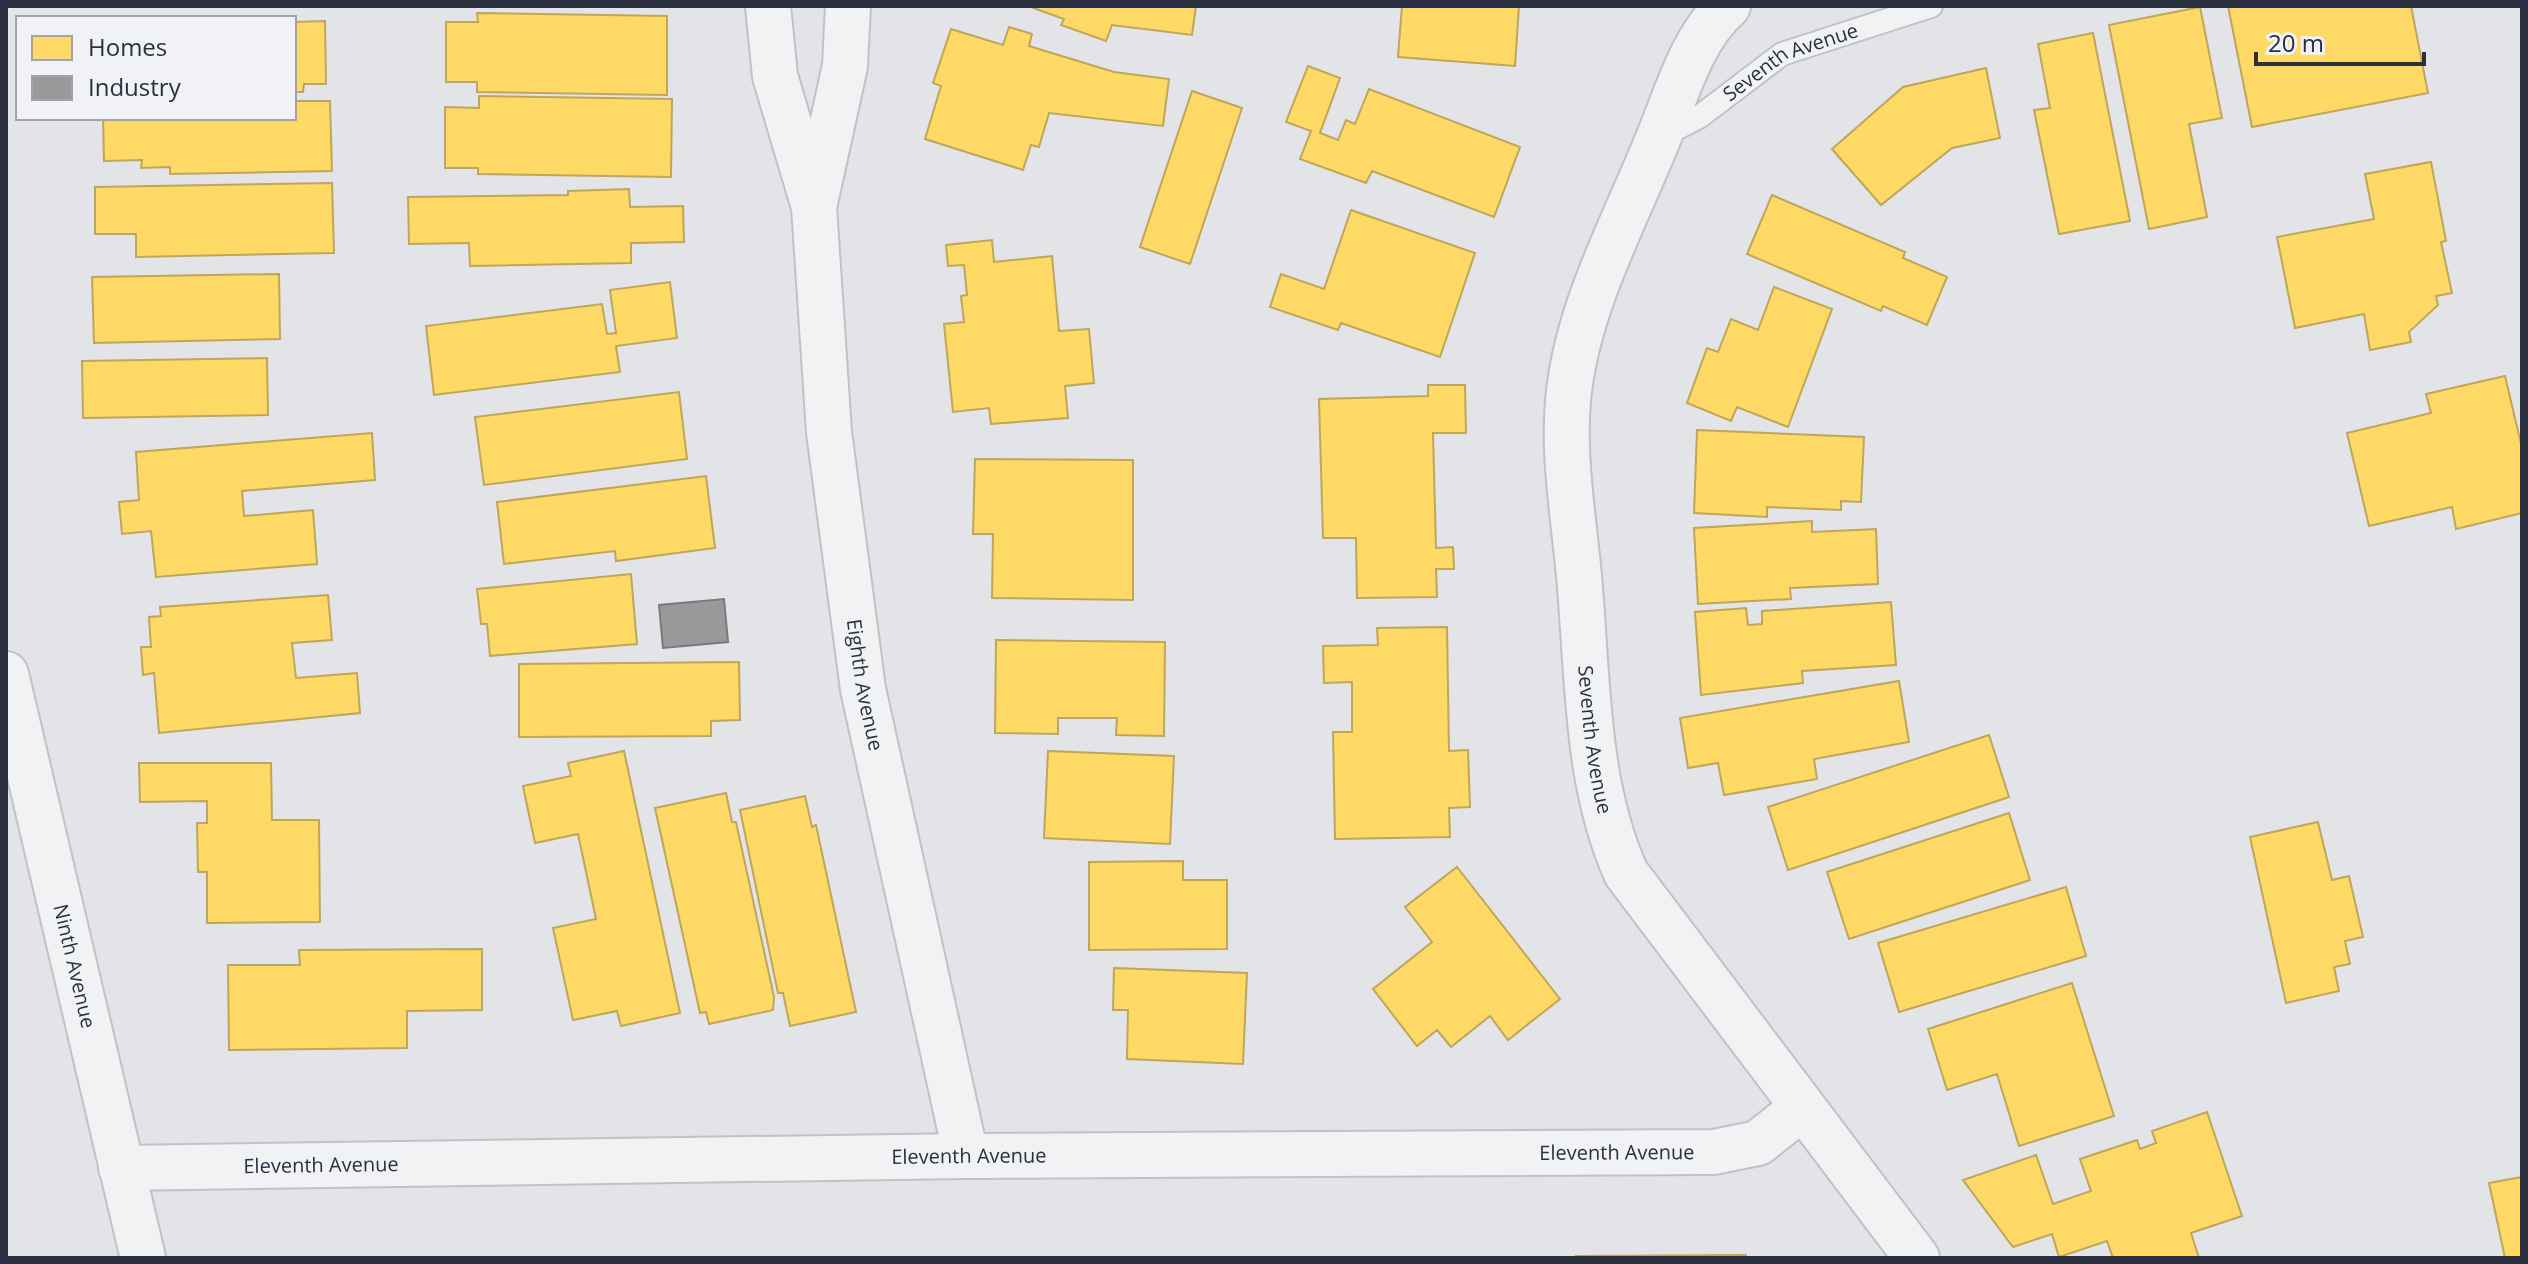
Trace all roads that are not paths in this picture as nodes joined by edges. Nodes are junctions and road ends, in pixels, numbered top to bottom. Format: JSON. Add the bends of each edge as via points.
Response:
{"nodes":[{"id":1,"x":768,"y":6,"type":"edge"},
{"id":2,"x":848,"y":6,"type":"edge"},
{"id":3,"x":1728,"y":6,"type":"edge"},
{"id":4,"x":1931,"y":6,"type":"edge"},
{"id":5,"x":1659,"y":138,"type":"junction"},
{"id":6,"x":814,"y":207,"type":"junction"},
{"id":7,"x":6,"y":674,"type":"edge"},
{"id":8,"x":1802,"y":1108,"type":"junction"},
{"id":9,"x":966,"y":1156,"type":"junction"},
{"id":10,"x":121,"y":1168,"type":"junction"},
{"id":11,"x":143,"y":1258,"type":"edge"},
{"id":12,"x":1917,"y":1258,"type":"edge"}],
"edges":[{"from":1,"to":6,"type":"street","name":"Eighth Avenue","via":[[775,76]]},
{"from":2,"to":6,"type":"street","name":"Eighth Avenue","via":[[845,66]]},
{"from":3,"to":5,"type":"street","name":"Seventh Avenue","via":[[1699,46]]},
{"from":4,"to":5,"type":"lane","name":"Seventh Avenue","via":[[1782,54],[1699,117]]},
{"from":5,"to":8,"type":"street","name":"Seventh Avenue","via":[[1580,334],[1568,397],[1567,445],[1596,763],[1612,838],[1626,873]]},
{"from":6,"to":9,"type":"street","name":"Eighth Avenue","via":[[829,432],[863,689]]},
{"from":7,"to":10,"type":"street","name":"Ninth Avenue"},
{"from":8,"to":9,"type":"street","name":"Eleventh Avenue","via":[[1758,1143],[1728,1151]]},
{"from":8,"to":12,"type":"street","name":"Seventh Avenue"},
{"from":9,"to":10,"type":"street","name":"Eleventh Avenue"},
{"from":10,"to":11,"type":"street","name":"Ninth Avenue"}]}
